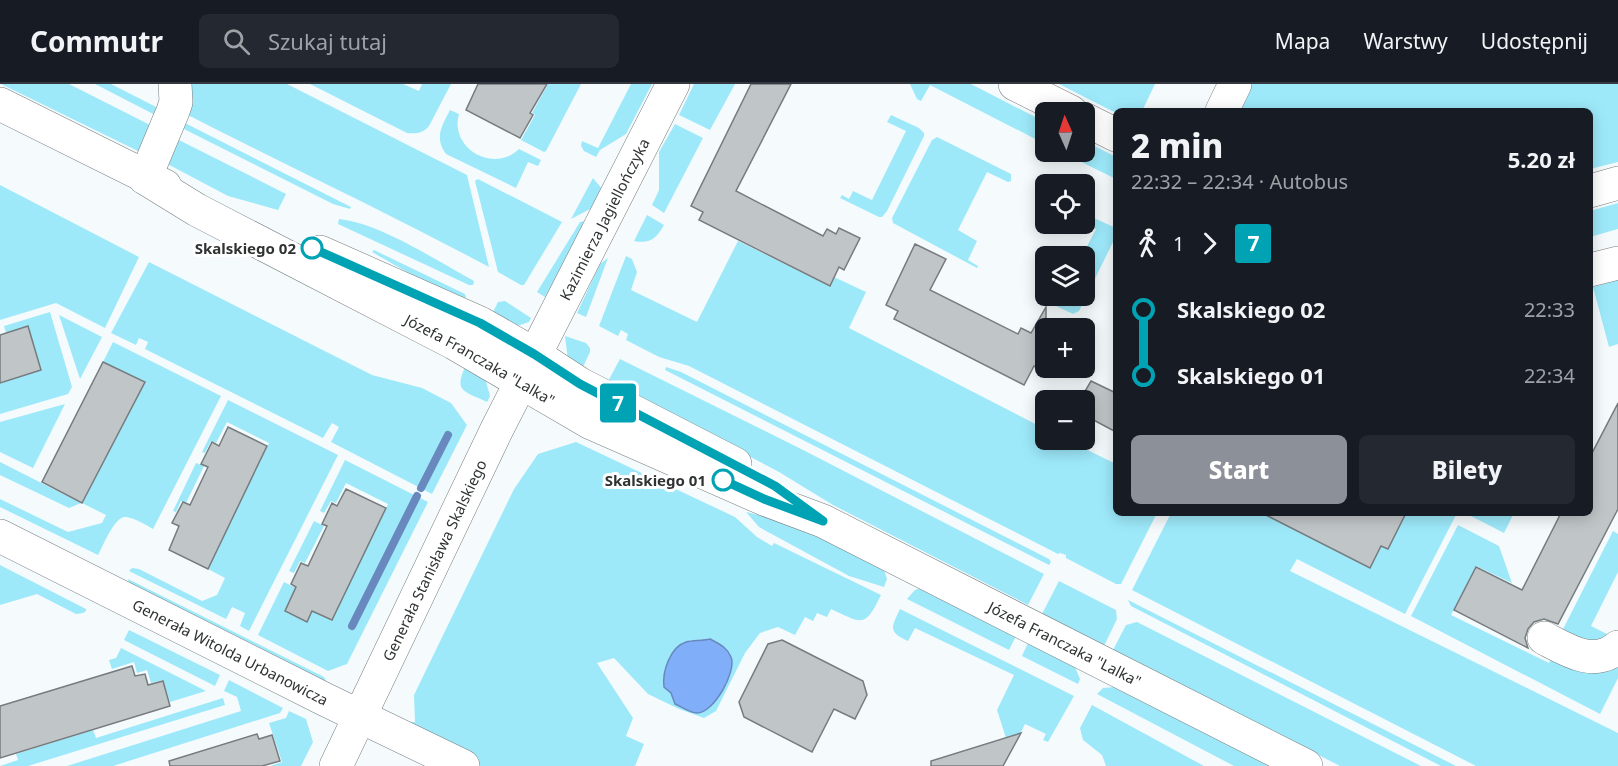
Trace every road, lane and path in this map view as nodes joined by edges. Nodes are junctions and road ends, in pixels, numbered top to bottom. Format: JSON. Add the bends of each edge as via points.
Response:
{"nodes":[{"id":1,"x":176,"y":84,"type":"edge"},
{"id":2,"x":673,"y":84,"type":"edge"},
{"id":3,"x":1015,"y":84,"type":"edge"},
{"id":4,"x":1235,"y":84,"type":"edge"},
{"id":5,"x":1051,"y":102,"type":"edge"},
{"id":6,"x":0,"y":104,"type":"edge"},
{"id":7,"x":1223,"y":108,"type":"edge"},
{"id":8,"x":1095,"y":124,"type":"edge"},
{"id":9,"x":1113,"y":134,"type":"edge"},
{"id":10,"x":145,"y":178,"type":"junction"},
{"id":11,"x":1618,"y":183,"type":"edge"},
{"id":12,"x":1593,"y":190,"type":"edge"},
{"id":13,"x":1618,"y":263,"type":"edge"},
{"id":14,"x":1593,"y":269,"type":"edge"},
{"id":15,"x":534,"y":354,"type":"junction"},
{"id":16,"x":519,"y":383,"type":"junction"},
{"id":17,"x":823,"y":521,"type":"junction"},
{"id":18,"x":0,"y":536,"type":"edge"},
{"id":19,"x":1544,"y":638,"type":"dead end"},
{"id":20,"x":1618,"y":647,"type":"edge"},
{"id":21,"x":361,"y":716,"type":"junction"},
{"id":22,"x":336,"y":766,"type":"edge"},
{"id":23,"x":463,"y":766,"type":"edge"},
{"id":24,"x":1306,"y":766,"type":"edge"}],
"edges":[{"from":1,"to":10,"type":"street","via":[[176,102]]},
{"from":2,"to":15,"type":"street","name":"Kazimierza Jagiellończyka"},
{"from":3,"to":5,"type":"street"},
{"from":4,"to":7,"type":"street"},
{"from":6,"to":10,"type":"street","name":"Józefa Franczaka \"Lalka\""},
{"from":8,"to":9,"type":"street"},
{"from":10,"to":15,"type":"street","name":"Józefa Franczaka \"Lalka\"","via":[[466,316]]},
{"from":10,"to":16,"type":"street","name":"Józefa Franczaka \"Lalka\"","via":[[197,210],[454,343]]},
{"from":11,"to":12,"type":"street"},
{"from":13,"to":14,"type":"street"},
{"from":15,"to":16,"type":"street","name":"Generała Stanisława Skalskiego"},
{"from":15,"to":17,"type":"street","name":"Józefa Franczaka \"Lalka\"","via":[[580,384],[775,486]]},
{"from":16,"to":17,"type":"street","name":"Józefa Franczaka \"Lalka\"","via":[[617,435]]},
{"from":16,"to":21,"type":"street","name":"Generała Stanisława Skalskiego"},
{"from":17,"to":24,"type":"street","name":"Józefa Franczaka \"Lalka\""},
{"from":18,"to":21,"type":"street","name":"Generała Witolda Urbanowicza"},
{"from":19,"to":20,"type":"street","via":[[1580,656],[1605,656]]},
{"from":21,"to":22,"type":"street","name":"Generała Stanisława Skalskiego"},
{"from":21,"to":23,"type":"street","name":"Generała Witolda Urbanowicza"}]}
